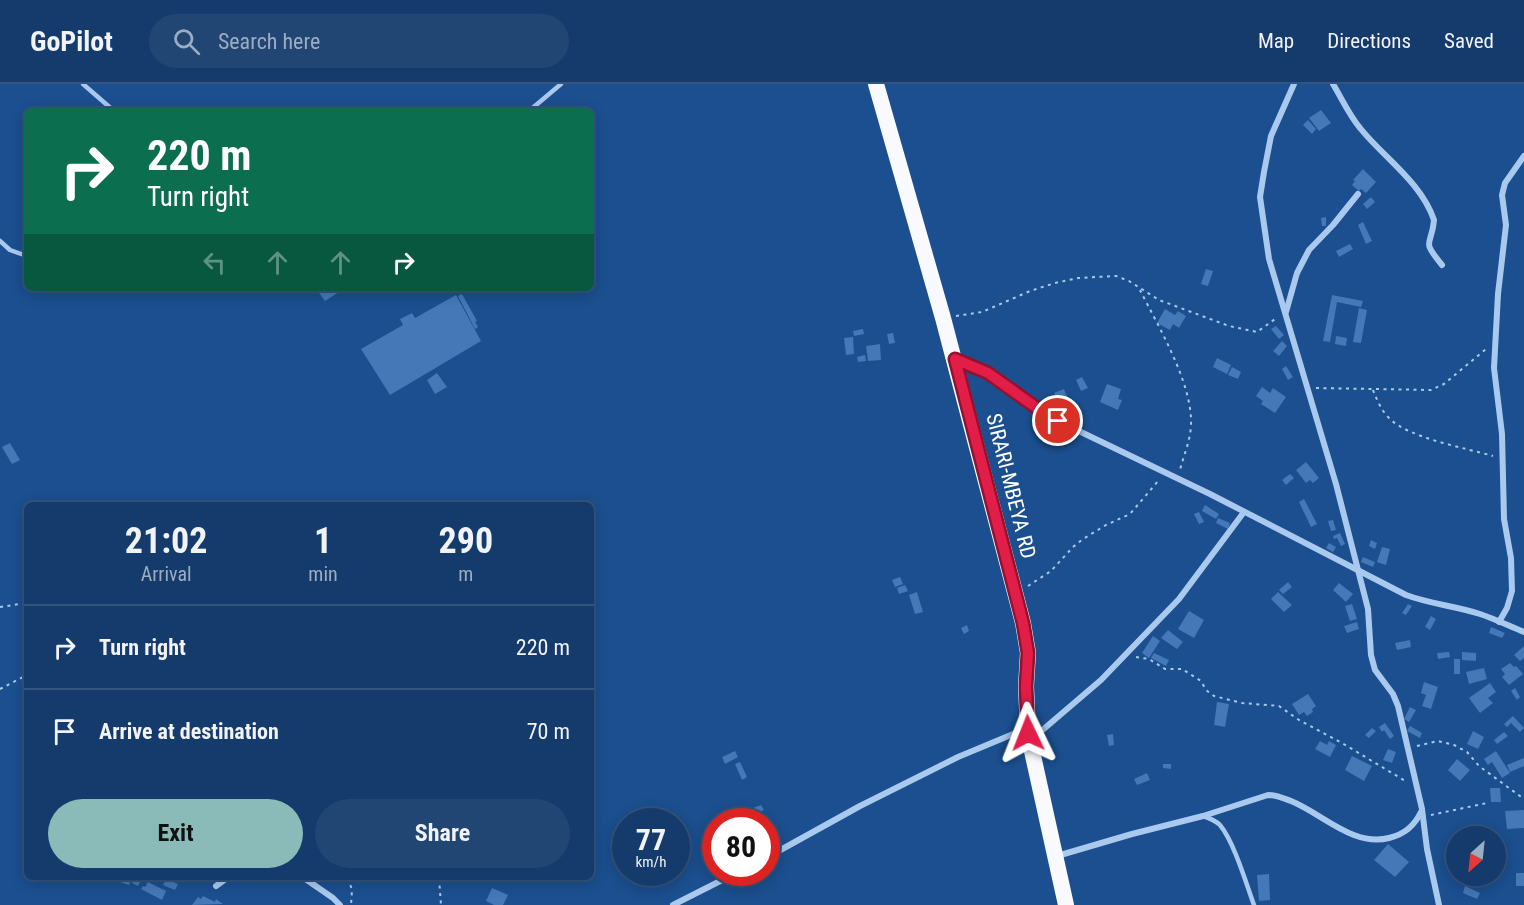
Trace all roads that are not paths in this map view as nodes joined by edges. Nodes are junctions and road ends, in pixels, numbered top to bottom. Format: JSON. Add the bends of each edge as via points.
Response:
{"nodes":[{"id":1,"x":82,"y":84,"type":"edge"},
{"id":2,"x":561,"y":84,"type":"edge"},
{"id":3,"x":876,"y":84,"type":"edge"},
{"id":4,"x":1294,"y":84,"type":"edge"},
{"id":5,"x":1333,"y":84,"type":"edge"},
{"id":6,"x":110,"y":108,"type":"edge"},
{"id":7,"x":533,"y":108,"type":"edge"},
{"id":8,"x":1524,"y":156,"type":"edge"},
{"id":9,"x":1359,"y":194,"type":"dead end"},
{"id":10,"x":0,"y":241,"type":"edge"},
{"id":11,"x":24,"y":255,"type":"edge"},
{"id":12,"x":1442,"y":265,"type":"dead end"},
{"id":13,"x":1286,"y":313,"type":"junction"},
{"id":14,"x":955,"y":359,"type":"junction"},
{"id":15,"x":1244,"y":512,"type":"junction"},
{"id":16,"x":1358,"y":572,"type":"junction"},
{"id":17,"x":1499,"y":622,"type":"junction"},
{"id":18,"x":1524,"y":633,"type":"edge"},
{"id":19,"x":1029,"y":735,"type":"junction"},
{"id":20,"x":1422,"y":809,"type":"junction"},
{"id":21,"x":1203,"y":816,"type":"junction"},
{"id":22,"x":780,"y":850,"type":"edge"},
{"id":23,"x":1056,"y":856,"type":"junction"},
{"id":24,"x":224,"y":880,"type":"edge"},
{"id":25,"x":307,"y":880,"type":"edge"},
{"id":26,"x":216,"y":886,"type":"dead end"},
{"id":27,"x":710,"y":886,"type":"edge"},
{"id":28,"x":340,"y":905,"type":"edge"},
{"id":29,"x":673,"y":905,"type":"edge"},
{"id":30,"x":1066,"y":905,"type":"edge"},
{"id":31,"x":1254,"y":905,"type":"edge"},
{"id":32,"x":1439,"y":905,"type":"edge"}],
"edges":[{"from":1,"to":6,"type":"lane"},
{"from":2,"to":7,"type":"lane"},
{"from":3,"to":14,"type":"highway","name":"SIRARI-MBEYA RD"},
{"from":4,"to":13,"type":"street","via":[[1271,136],[1260,197],[1269,259]]},
{"from":5,"to":12,"type":"street","via":[[1360,129],[1425,202],[1434,220],[1429,247]]},
{"from":8,"to":17,"type":"street","via":[[1505,183],[1502,195],[1506,225],[1494,341],[1512,591]]},
{"from":9,"to":13,"type":"street","via":[[1309,250],[1297,273]]},
{"from":10,"to":11,"type":"lane"},
{"from":13,"to":16,"type":"street"},
{"from":14,"to":15,"type":"street","via":[[988,373],[1058,421]]},
{"from":14,"to":19,"type":"highway","name":"SIRARI-MBEYA RD","via":[[1028,653]]},
{"from":15,"to":16,"type":"street"},
{"from":15,"to":19,"type":"street","via":[[1179,599],[1101,680]]},
{"from":16,"to":17,"type":"street","via":[[1406,595]]},
{"from":16,"to":20,"type":"street","via":[[1368,609],[1375,670],[1394,694]]},
{"from":17,"to":18,"type":"street"},
{"from":19,"to":22,"type":"street","via":[[958,758]]},
{"from":19,"to":23,"type":"highway","name":"SIRARI-MBEYA RD"},
{"from":20,"to":21,"type":"street","via":[[1414,825],[1397,836],[1379,840],[1351,835],[1298,804],[1273,795]]},
{"from":20,"to":32,"type":"street"},
{"from":21,"to":23,"type":"street"},
{"from":21,"to":31,"type":"lane","via":[[1221,828]]},
{"from":23,"to":30,"type":"highway","name":"SIRARI-MBEYA RD"},
{"from":24,"to":26,"type":"street"},
{"from":25,"to":28,"type":"street"},
{"from":27,"to":29,"type":"street"}]}
